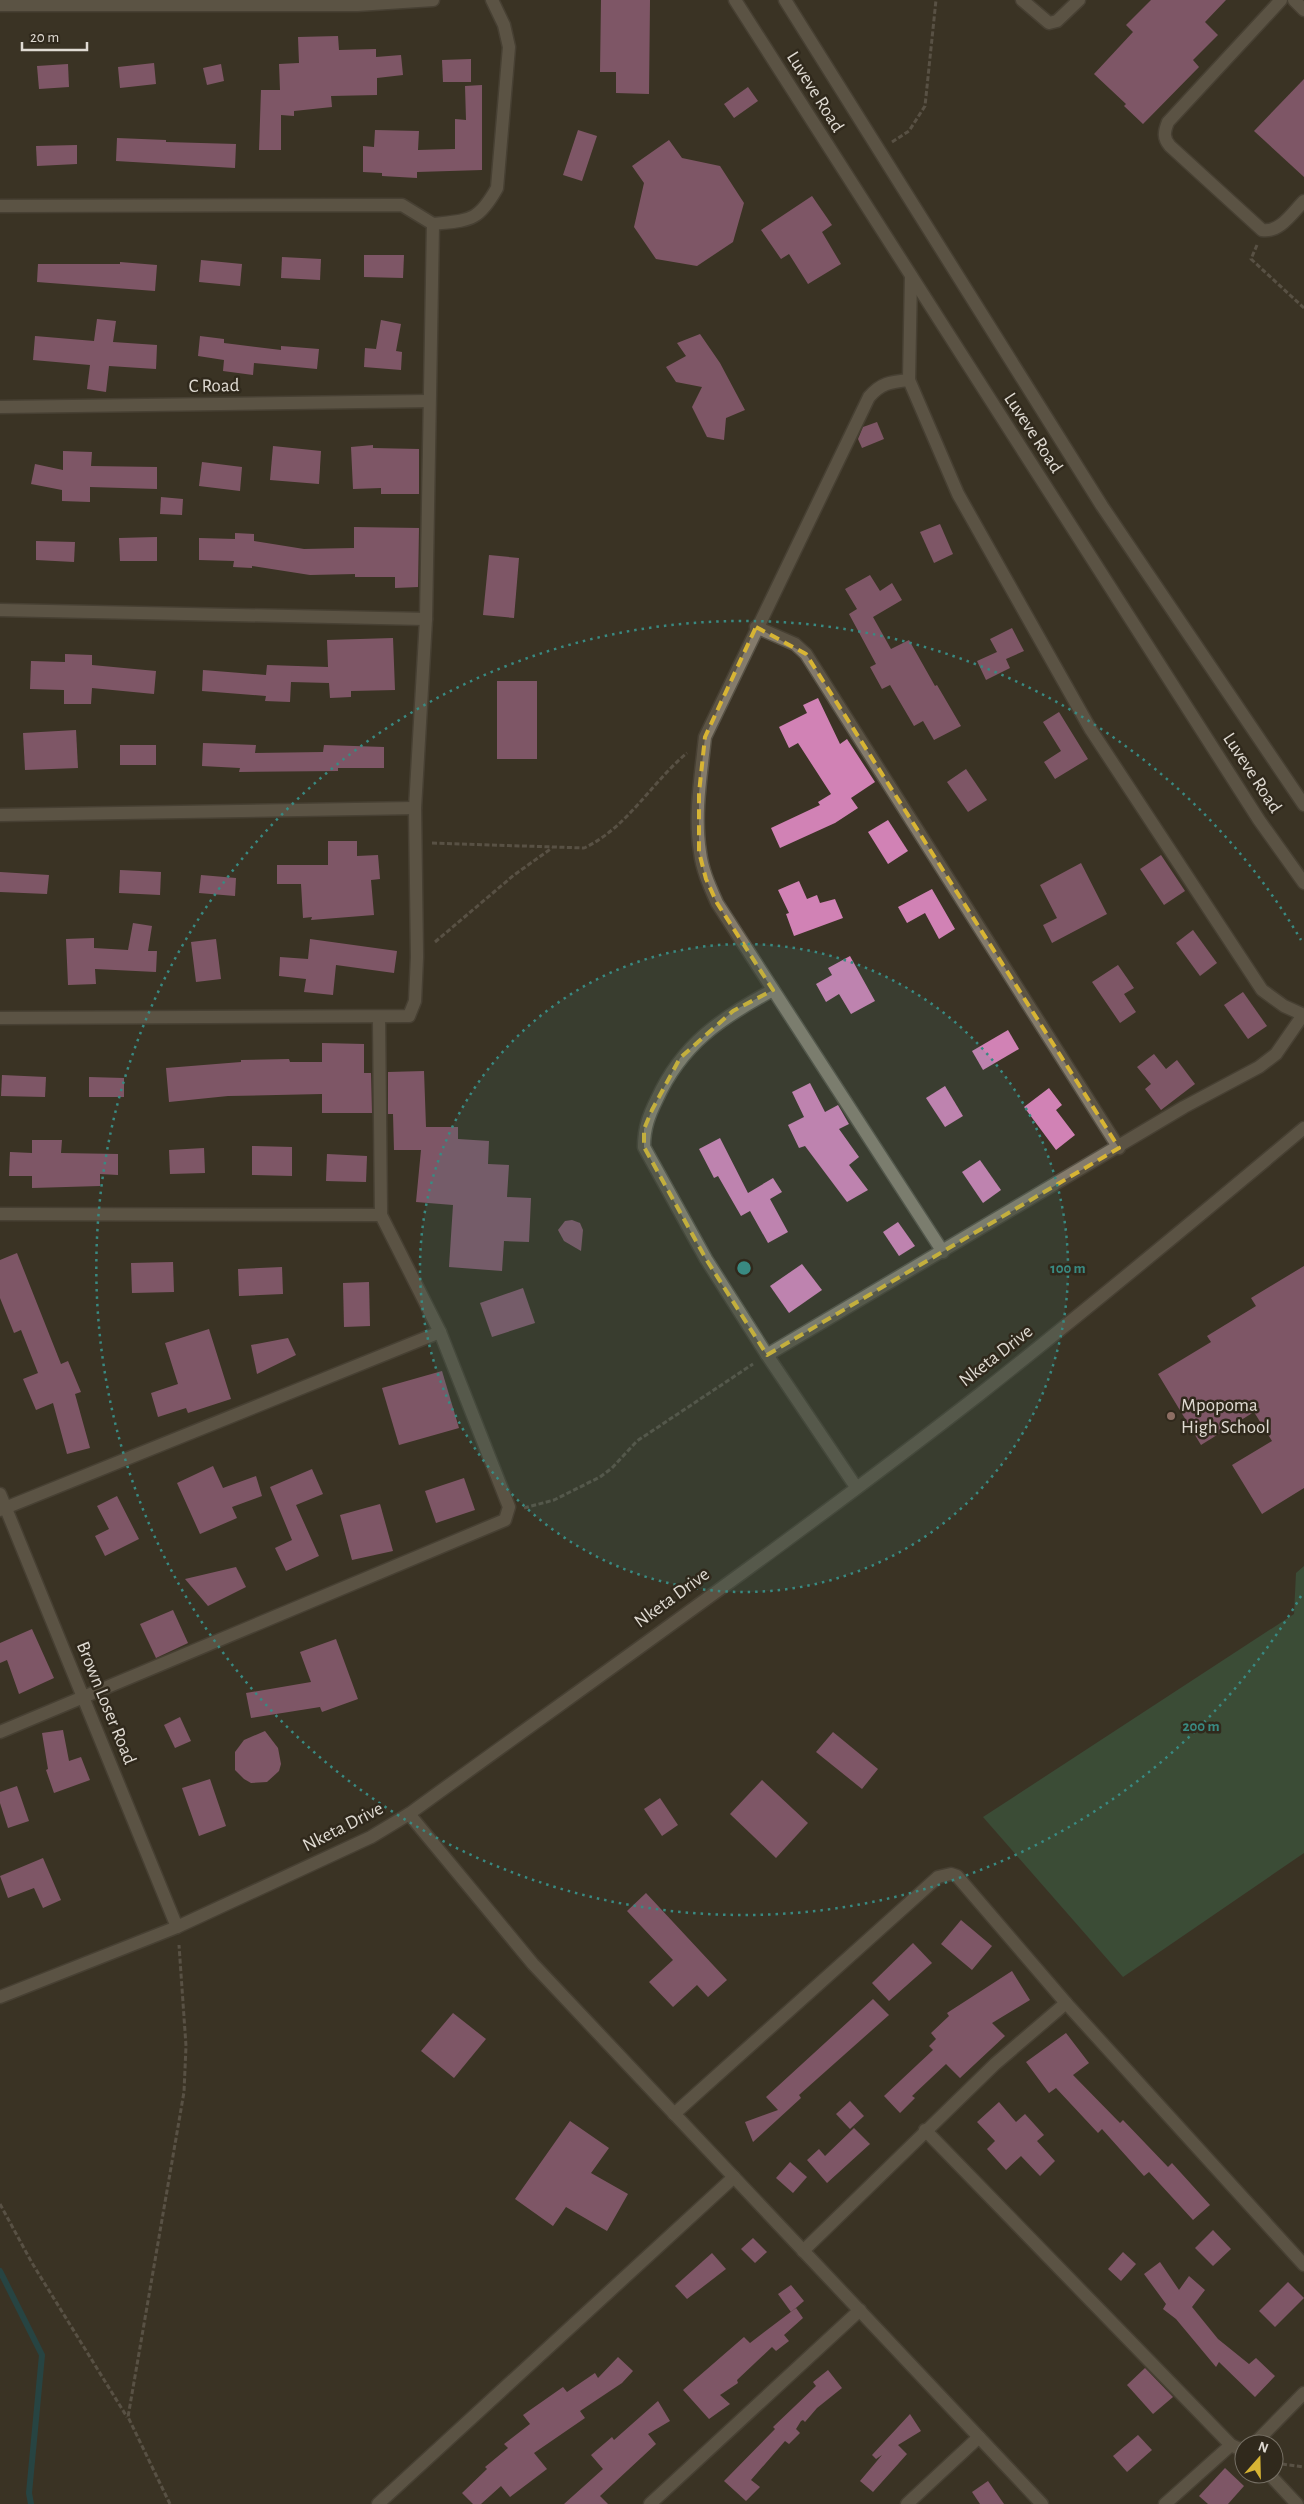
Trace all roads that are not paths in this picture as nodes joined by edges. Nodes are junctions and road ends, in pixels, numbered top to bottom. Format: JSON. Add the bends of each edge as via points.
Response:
{"nodes":[{"id":1,"x":433,"y":0,"type":"edge"},
{"id":2,"x":492,"y":0,"type":"edge"},
{"id":3,"x":735,"y":0,"type":"edge"},
{"id":4,"x":785,"y":0,"type":"edge"},
{"id":5,"x":1022,"y":0,"type":"edge"},
{"id":6,"x":1079,"y":0,"type":"edge"},
{"id":7,"x":1281,"y":0,"type":"edge"},
{"id":8,"x":1294,"y":0,"type":"edge"},
{"id":9,"x":60,"y":2,"type":"edge"},
{"id":10,"x":357,"y":2,"type":"edge"},
{"id":11,"x":0,"y":5,"type":"edge"},
{"id":12,"x":1304,"y":10,"type":"edge"},
{"id":13,"x":1304,"y":201,"type":"edge"},
{"id":14,"x":0,"y":206,"type":"edge"},
{"id":15,"x":433,"y":224,"type":"junction"},
{"id":16,"x":911,"y":276,"type":"junction"},
{"id":17,"x":908,"y":380,"type":"junction"},
{"id":18,"x":429,"y":402,"type":"junction"},
{"id":19,"x":0,"y":407,"type":"edge"},
{"id":20,"x":0,"y":610,"type":"edge"},
{"id":21,"x":426,"y":619,"type":"junction"},
{"id":22,"x":756,"y":627,"type":"junction"},
{"id":23,"x":1304,"y":805,"type":"edge"},
{"id":24,"x":415,"y":808,"type":"junction"},
{"id":25,"x":0,"y":816,"type":"edge"},
{"id":26,"x":1304,"y":883,"type":"edge"},
{"id":27,"x":772,"y":990,"type":"junction"},
{"id":28,"x":1303,"y":1015,"type":"edge"},
{"id":29,"x":0,"y":1018,"type":"edge"},
{"id":30,"x":379,"y":1018,"type":"junction"},
{"id":31,"x":1304,"y":1128,"type":"edge"},
{"id":32,"x":1118,"y":1148,"type":"junction"},
{"id":33,"x":0,"y":1214,"type":"edge"},
{"id":34,"x":381,"y":1215,"type":"junction"},
{"id":35,"x":943,"y":1252,"type":"junction"},
{"id":36,"x":440,"y":1332,"type":"junction"},
{"id":37,"x":767,"y":1355,"type":"junction"},
{"id":38,"x":856,"y":1487,"type":"junction"},
{"id":39,"x":0,"y":1494,"type":"edge"},
{"id":40,"x":3,"y":1509,"type":"edge"},
{"id":41,"x":84,"y":1698,"type":"junction"},
{"id":42,"x":0,"y":1732,"type":"edge"},
{"id":43,"x":409,"y":1814,"type":"junction"},
{"id":44,"x":177,"y":1927,"type":"junction"},
{"id":45,"x":0,"y":1997,"type":"edge"},
{"id":46,"x":1066,"y":2003,"type":"junction"},
{"id":47,"x":674,"y":2114,"type":"junction"},
{"id":48,"x":925,"y":2130,"type":"junction"},
{"id":49,"x":734,"y":2178,"type":"junction"},
{"id":50,"x":803,"y":2251,"type":"junction"},
{"id":51,"x":1304,"y":2265,"type":"edge"},
{"id":52,"x":860,"y":2310,"type":"junction"},
{"id":53,"x":1304,"y":2394,"type":"edge"},
{"id":54,"x":1264,"y":2434,"type":"edge"},
{"id":55,"x":979,"y":2437,"type":"junction"},
{"id":56,"x":1230,"y":2445,"type":"junction"},
{"id":57,"x":1234,"y":2447,"type":"edge"},
{"id":58,"x":1278,"y":2484,"type":"edge"},
{"id":59,"x":378,"y":2504,"type":"edge"},
{"id":60,"x":650,"y":2504,"type":"edge"},
{"id":61,"x":907,"y":2504,"type":"edge"},
{"id":62,"x":1042,"y":2504,"type":"edge"},
{"id":63,"x":1165,"y":2504,"type":"edge"},
{"id":64,"x":1297,"y":2504,"type":"edge"}],
"edges":[{"from":1,"to":10,"type":"street"},
{"from":2,"to":15,"type":"street","via":[[504,25],[509,48],[497,188],[487,206],[469,220]]},
{"from":3,"to":16,"type":"street","name":"Luveve Road"},
{"from":4,"to":23,"type":"street","name":"Luveve Road","via":[[1102,506]]},
{"from":5,"to":6,"type":"street","via":[[1050,23],[1057,22]]},
{"from":7,"to":13,"type":"street","via":[[1168,122],[1164,133],[1170,146],[1262,230],[1276,230]]},
{"from":8,"to":12,"type":"street"},
{"from":9,"to":10,"type":"street"},
{"from":9,"to":11,"type":"street"},
{"from":14,"to":15,"type":"street","via":[[402,205]]},
{"from":15,"to":18,"type":"street"},
{"from":16,"to":17,"type":"street"},
{"from":16,"to":26,"type":"street","name":"Luveve Road","via":[[1259,820]]},
{"from":17,"to":22,"type":"street","via":[[887,382],[868,398]]},
{"from":17,"to":28,"type":"street","via":[[958,494],[1091,730],[1253,978],[1262,990]]},
{"from":18,"to":19,"type":"street","name":"C Road"},
{"from":18,"to":21,"type":"street"},
{"from":20,"to":21,"type":"street"},
{"from":21,"to":24,"type":"street"},
{"from":22,"to":27,"type":"street","via":[[704,737],[699,803],[700,852],[706,879],[717,903]]},
{"from":22,"to":32,"type":"street","via":[[795,644],[806,654]]},
{"from":24,"to":25,"type":"street"},
{"from":24,"to":30,"type":"street","via":[[415,1001],[409,1016]]},
{"from":27,"to":35,"type":"street"},
{"from":27,"to":37,"type":"street","via":[[733,1011],[680,1058],[644,1129],[644,1147],[706,1259]]},
{"from":28,"to":32,"type":"street","via":[[1271,1059]]},
{"from":29,"to":30,"type":"street"},
{"from":30,"to":34,"type":"street"},
{"from":31,"to":38,"type":"street","name":"Nketa Drive","via":[[1138,1267],[978,1395]]},
{"from":32,"to":35,"type":"street"},
{"from":33,"to":34,"type":"street"},
{"from":34,"to":36,"type":"street"},
{"from":35,"to":37,"type":"street"},
{"from":36,"to":40,"type":"street"},
{"from":36,"to":41,"type":"street","via":[[509,1507],[505,1520]]},
{"from":37,"to":38,"type":"street"},
{"from":38,"to":43,"type":"street","name":"Nketa Drive"},
{"from":39,"to":40,"type":"street","name":"Brown Loser Road"},
{"from":40,"to":41,"type":"street","name":"Brown Loser Road"},
{"from":41,"to":42,"type":"street"},
{"from":41,"to":44,"type":"street","name":"Brown Loser Road"},
{"from":43,"to":44,"type":"street","name":"Nketa Drive","via":[[371,1837]]},
{"from":43,"to":47,"type":"street","via":[[533,1964]]},
{"from":44,"to":45,"type":"street","name":"Nketa Drive"},
{"from":46,"to":47,"type":"street","via":[[957,1876],[944,1875]]},
{"from":46,"to":48,"type":"street"},
{"from":46,"to":51,"type":"street"},
{"from":47,"to":49,"type":"street"},
{"from":48,"to":50,"type":"street"},
{"from":48,"to":56,"type":"street"},
{"from":49,"to":50,"type":"street"},
{"from":49,"to":59,"type":"street"},
{"from":50,"to":52,"type":"street"},
{"from":52,"to":55,"type":"street"},
{"from":52,"to":60,"type":"street"},
{"from":53,"to":54,"type":"street"},
{"from":55,"to":61,"type":"street"},
{"from":55,"to":62,"type":"street"},
{"from":56,"to":57,"type":"street"},
{"from":56,"to":63,"type":"street"},
{"from":58,"to":64,"type":"street"}]}
